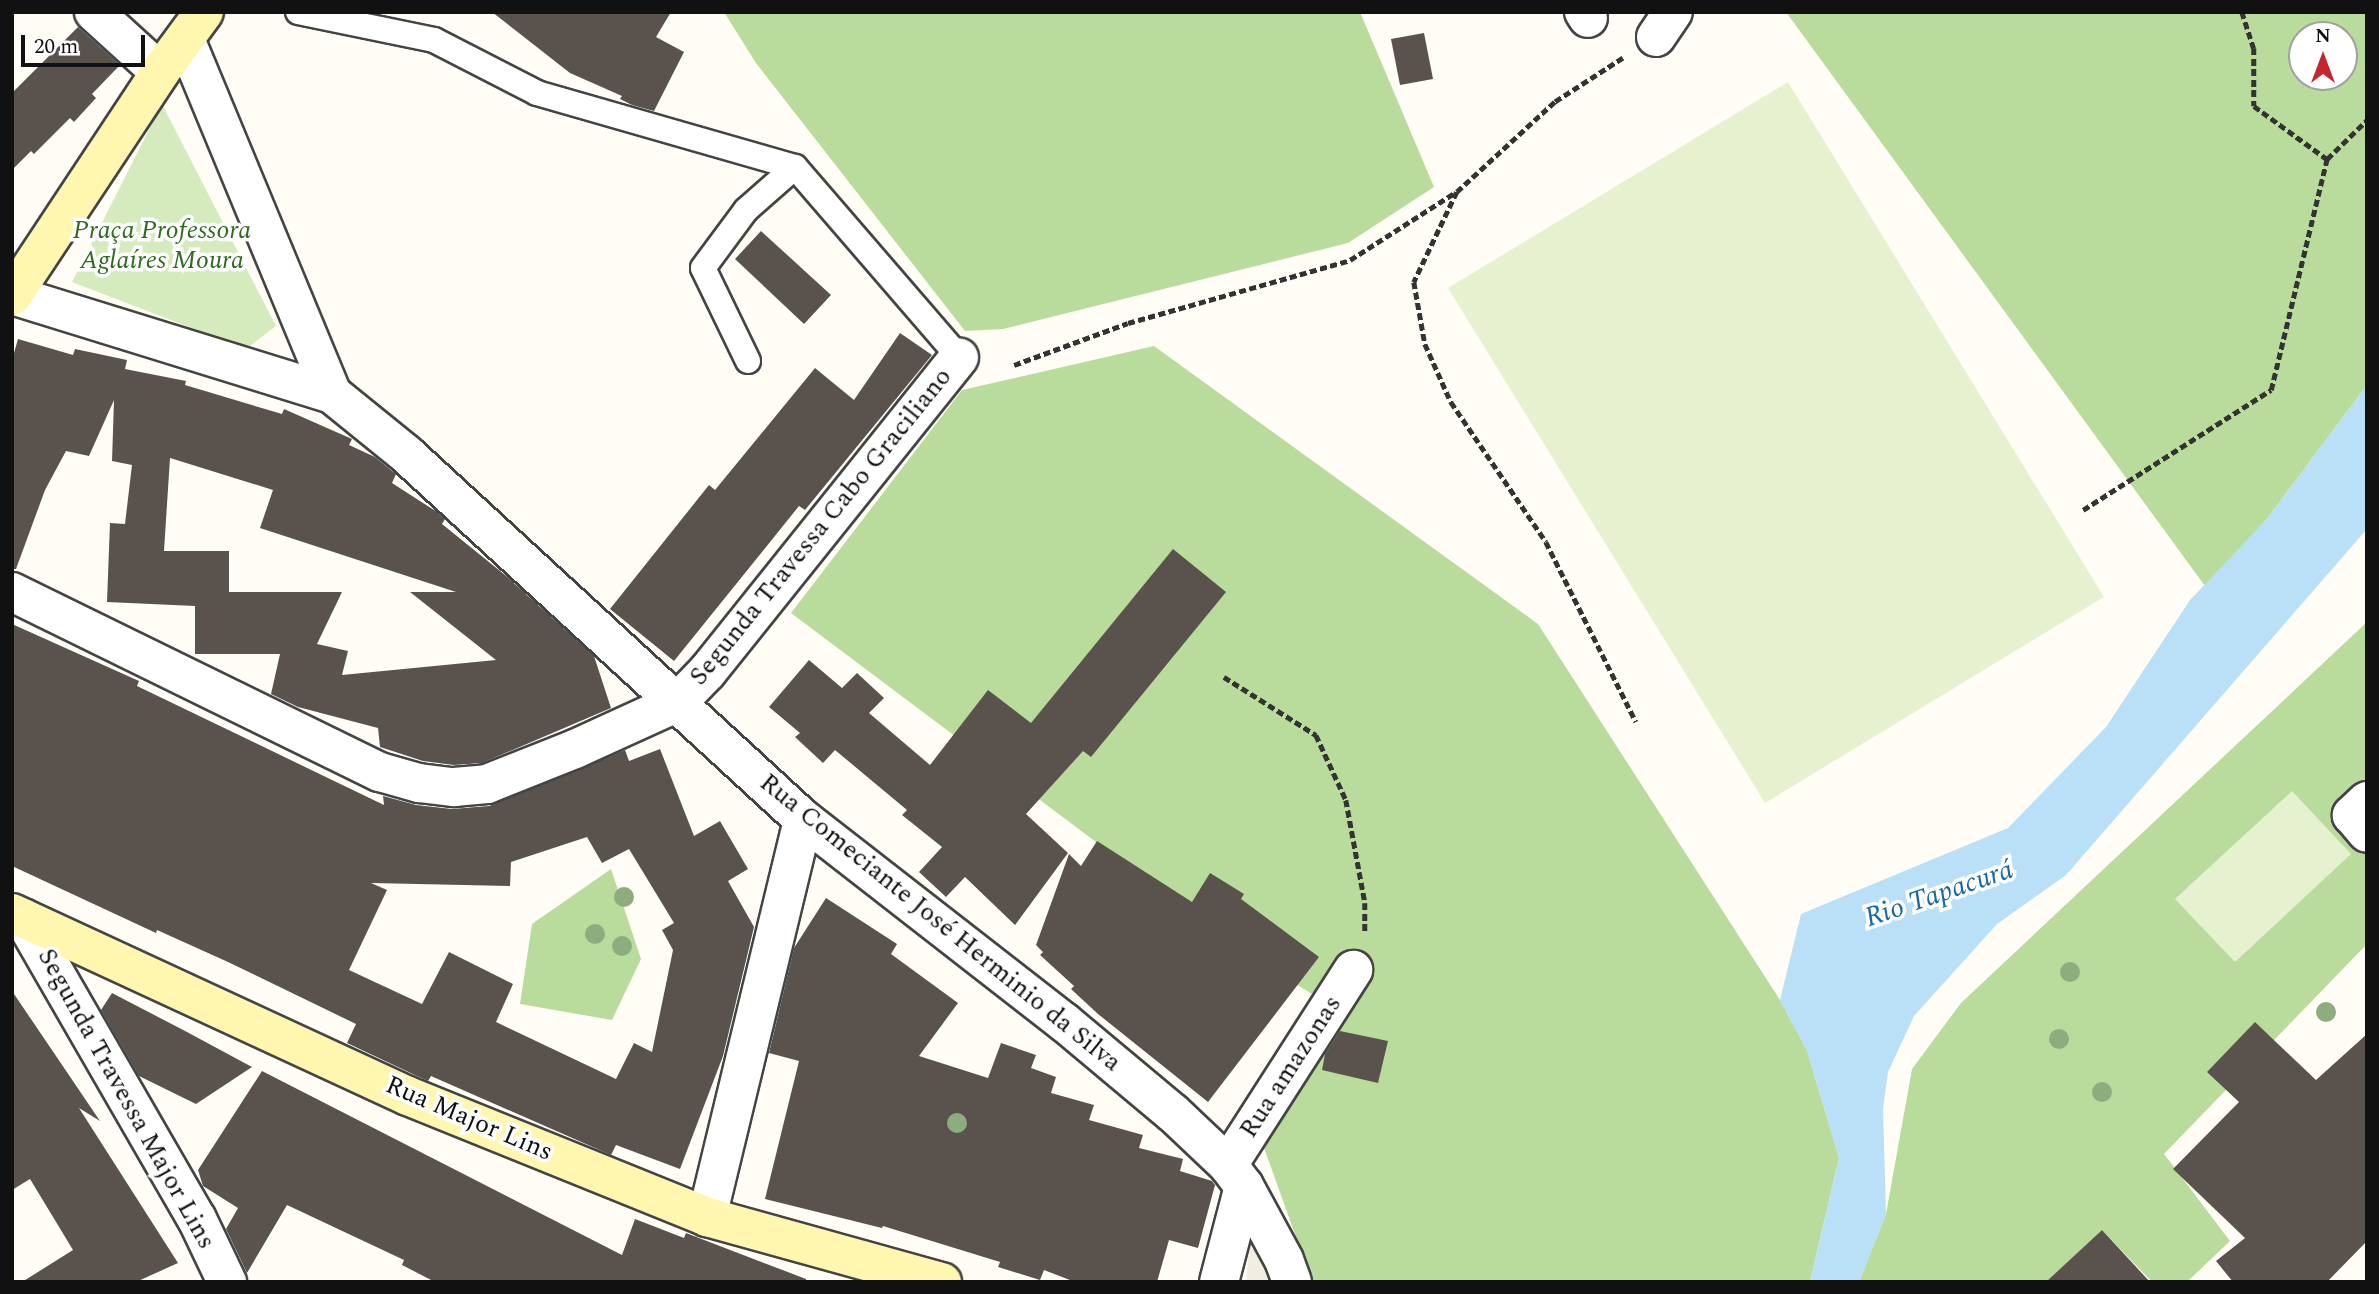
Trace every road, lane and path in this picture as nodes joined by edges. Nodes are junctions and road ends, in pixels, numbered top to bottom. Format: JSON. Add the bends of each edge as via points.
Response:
{"nodes":[{"id":1,"x":94,"y":12,"type":"edge"},
{"id":2,"x":298,"y":12,"type":"edge"},
{"id":3,"x":2242,"y":12,"type":"edge"},
{"id":4,"x":1665,"y":24,"type":"edge"},
{"id":5,"x":194,"y":26,"type":"edge"},
{"id":6,"x":160,"y":72,"type":"junction"},
{"id":7,"x":2367,"y":120,"type":"edge"},
{"id":8,"x":2327,"y":159,"type":"junction"},
{"id":9,"x":795,"y":167,"type":"junction"},
{"id":10,"x":1457,"y":192,"type":"junction"},
{"id":11,"x":12,"y":296,"type":"edge"},
{"id":12,"x":960,"y":357,"type":"joint"},
{"id":13,"x":748,"y":362,"type":"dead end"},
{"id":14,"x":1014,"y":365,"type":"dead end"},
{"id":15,"x":332,"y":394,"type":"junction"},
{"id":16,"x":2083,"y":510,"type":"dead end"},
{"id":17,"x":12,"y":592,"type":"edge"},
{"id":18,"x":1224,"y":677,"type":"dead end"},
{"id":19,"x":678,"y":702,"type":"junction"},
{"id":20,"x":1636,"y":722,"type":"dead end"},
{"id":21,"x":2367,"y":801,"type":"edge"},
{"id":22,"x":803,"y":819,"type":"junction"},
{"id":23,"x":2367,"y":832,"type":"edge"},
{"id":24,"x":18,"y":916,"type":"edge"},
{"id":25,"x":1353,"y":970,"type":"joint"},
{"id":26,"x":1236,"y":1175,"type":"junction"},
{"id":27,"x":707,"y":1217,"type":"junction"},
{"id":28,"x":226,"y":1282,"type":"edge"},
{"id":29,"x":942,"y":1282,"type":"edge"},
{"id":30,"x":1219,"y":1282,"type":"edge"},
{"id":31,"x":1292,"y":1282,"type":"edge"}],
"edges":[{"from":1,"to":6,"type":"street"},
{"from":2,"to":9,"type":"lane","via":[[434,40],[537,93]]},
{"from":3,"to":8,"type":"path","via":[[2254,48],[2254,106]]},
{"from":4,"to":10,"type":"path","via":[[1555,102]]},
{"from":5,"to":6,"type":"street"},
{"from":5,"to":15,"type":"street"},
{"from":6,"to":11,"type":"street"},
{"from":7,"to":8,"type":"path"},
{"from":8,"to":16,"type":"path","via":[[2271,390]]},
{"from":9,"to":12,"type":"lane","name":"Segunda Travessa Cabo Graciliano"},
{"from":9,"to":13,"type":"lane","via":[[746,210],[703,268]]},
{"from":10,"to":14,"type":"path","via":[[1350,260],[1128,323]]},
{"from":10,"to":20,"type":"path","via":[[1414,282],[1425,344],[1451,402],[1546,542]]},
{"from":11,"to":15,"type":"street","name":"Rua Comeciante José Herminio da Silva"},
{"from":12,"to":19,"type":"street","name":"Segunda Travessa Cabo Graciliano"},
{"from":15,"to":19,"type":"street","name":"Rua Comeciante José Herminio da Silva","via":[[406,454]]},
{"from":17,"to":19,"type":"street","name":"Segunda Travessa Cabo Graciliano","via":[[342,756],[419,783],[487,784]]},
{"from":18,"to":25,"type":"path","via":[[1316,735],[1331,761],[1346,800],[1365,903],[1365,934]]},
{"from":19,"to":22,"type":"street","name":"Rua Comeciante José Herminio da Silva"},
{"from":21,"to":23,"type":"street","via":[[2352,815]]},
{"from":22,"to":26,"type":"street","name":"Rua Comeciante José Herminio da Silva","via":[[1064,1022],[1173,1113]]},
{"from":22,"to":27,"type":"street"},
{"from":24,"to":27,"type":"street","name":"Rua Major Lins","via":[[408,1096]]},
{"from":24,"to":28,"type":"street","name":"Segunda Travessa Major Lins","via":[[197,1219]]},
{"from":25,"to":26,"type":"street","name":"Rua amazonas"},
{"from":26,"to":30,"type":"street","name":"Rua amazonas"},
{"from":26,"to":31,"type":"street","name":"Rua Comeciante José Herminio da Silva"},
{"from":27,"to":29,"type":"street","name":"Rua Major Lins"}]}
